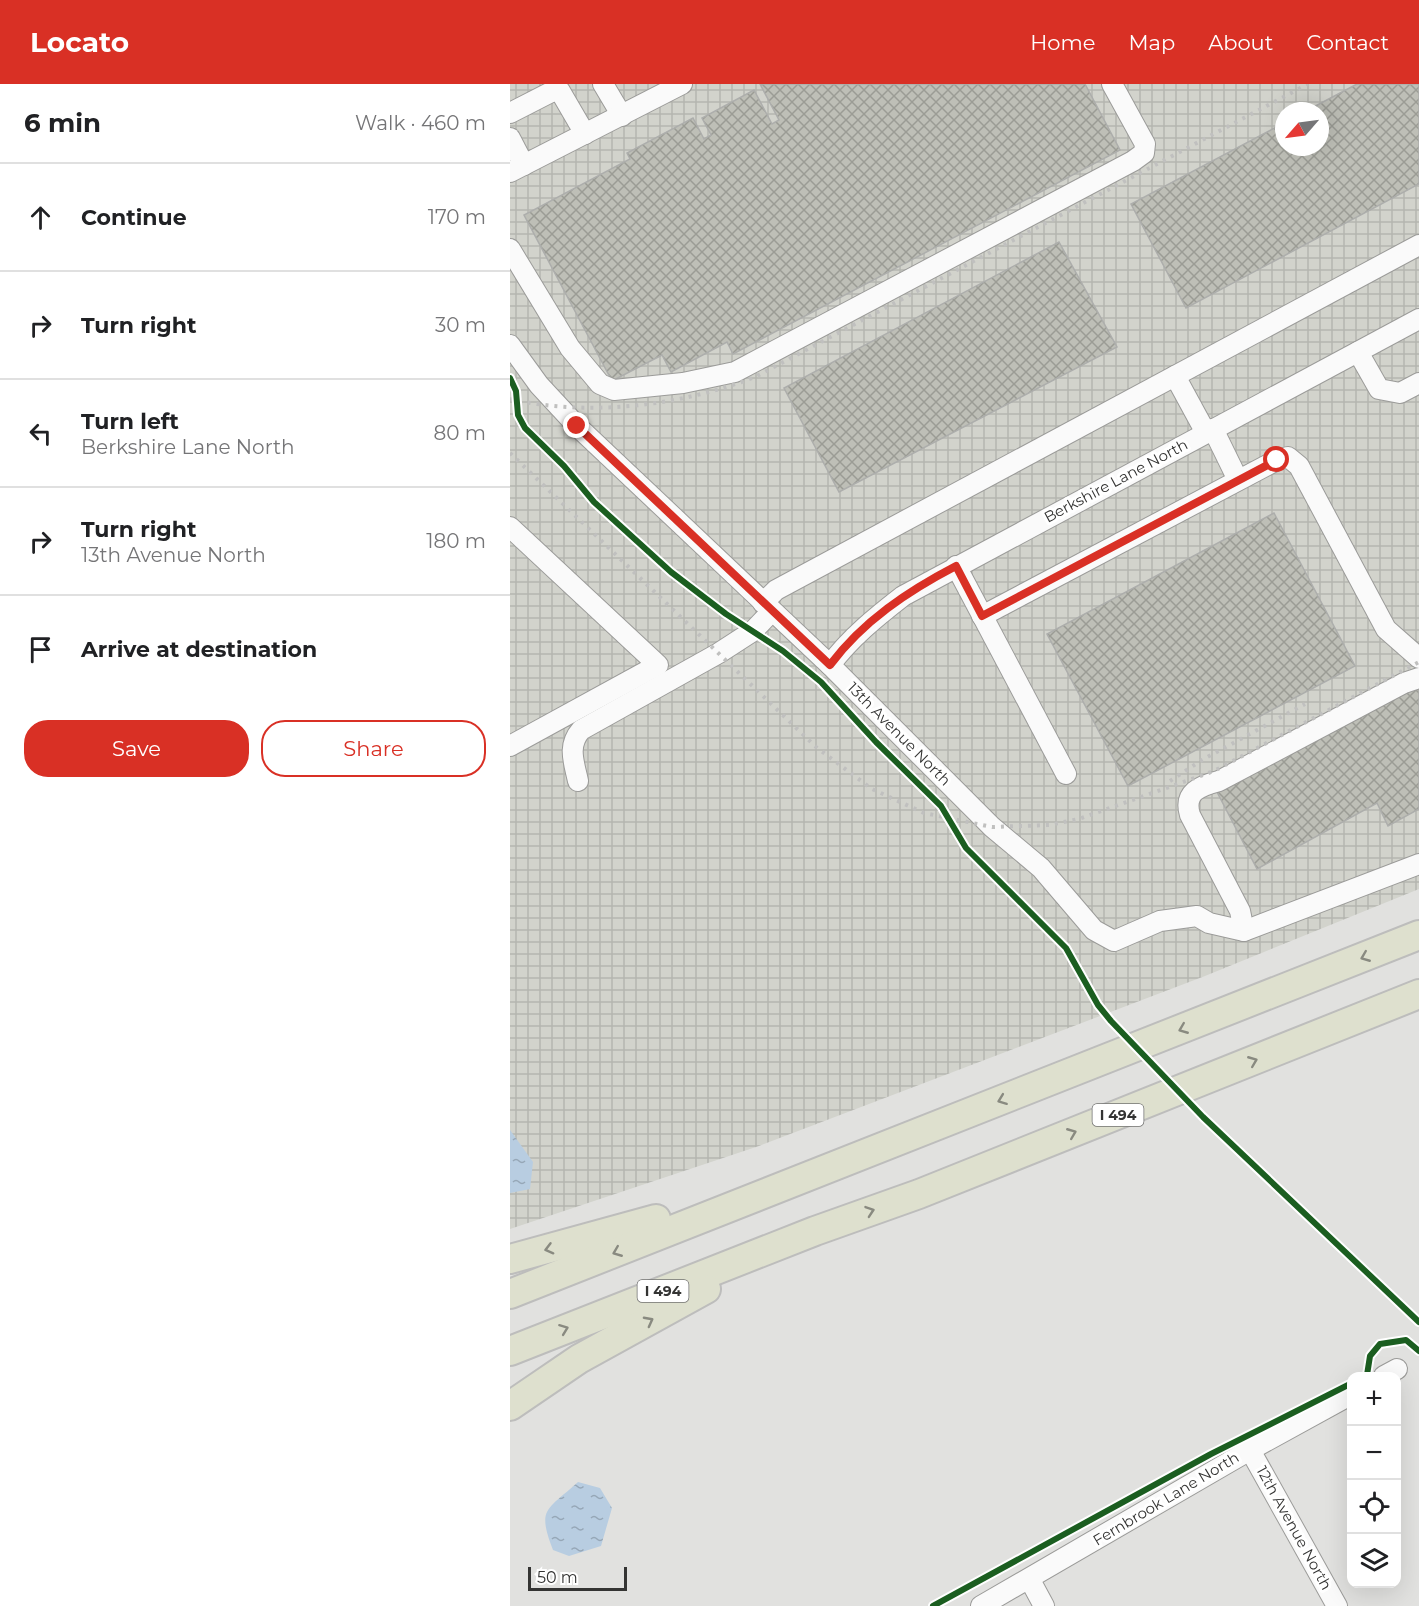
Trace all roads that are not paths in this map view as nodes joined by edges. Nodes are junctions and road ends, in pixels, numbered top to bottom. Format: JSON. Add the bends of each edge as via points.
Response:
{"nodes":[{"id":1,"x":603,"y":84,"type":"edge"},
{"id":2,"x":682,"y":84,"type":"edge"},
{"id":3,"x":1112,"y":84,"type":"edge"},
{"id":4,"x":510,"y":113,"type":"edge"},
{"id":5,"x":622,"y":116,"type":"junction"},
{"id":6,"x":585,"y":134,"type":"junction"},
{"id":7,"x":510,"y":138,"type":"edge"},
{"id":8,"x":517,"y":169,"type":"edge"},
{"id":9,"x":1419,"y":245,"type":"edge"},
{"id":10,"x":510,"y":249,"type":"edge"},
{"id":11,"x":1419,"y":319,"type":"edge"},
{"id":12,"x":510,"y":345,"type":"edge"},
{"id":13,"x":1358,"y":352,"type":"junction"},
{"id":14,"x":1175,"y":376,"type":"junction"},
{"id":15,"x":1419,"y":383,"type":"edge"},
{"id":16,"x":1209,"y":431,"type":"junction"},
{"id":17,"x":1238,"y":480,"type":"junction"},
{"id":18,"x":510,"y":527,"type":"edge"},
{"id":19,"x":956,"y":566,"type":"junction"},
{"id":20,"x":768,"y":607,"type":"junction"},
{"id":21,"x":982,"y":616,"type":"junction"},
{"id":22,"x":1419,"y":658,"type":"edge"},
{"id":23,"x":830,"y":665,"type":"junction"},
{"id":24,"x":1419,"y":678,"type":"edge"},
{"id":25,"x":510,"y":746,"type":"edge"},
{"id":26,"x":1066,"y":774,"type":"dead end"},
{"id":27,"x":578,"y":781,"type":"dead end"},
{"id":28,"x":1419,"y":864,"type":"edge"},
{"id":29,"x":1244,"y":931,"type":"junction"},
{"id":30,"x":1419,"y":935,"type":"edge"},
{"id":31,"x":1419,"y":994,"type":"edge"},
{"id":32,"x":808,"y":1176,"type":"junction"},
{"id":33,"x":764,"y":1251,"type":"junction"},
{"id":34,"x":510,"y":1259,"type":"edge"},
{"id":35,"x":510,"y":1294,"type":"edge"},
{"id":36,"x":510,"y":1351,"type":"edge"},
{"id":37,"x":1347,"y":1397,"type":"edge"},
{"id":38,"x":510,"y":1406,"type":"edge"},
{"id":39,"x":1250,"y":1450,"type":"junction"},
{"id":40,"x":1029,"y":1580,"type":"junction"},
{"id":41,"x":981,"y":1606,"type":"edge"},
{"id":42,"x":1044,"y":1606,"type":"edge"},
{"id":43,"x":1337,"y":1606,"type":"edge"}],
"edges":[{"from":1,"to":5,"type":"street"},
{"from":2,"to":5,"type":"street"},
{"from":3,"to":10,"type":"street","via":[[1145,144],[1144,153],[735,372],[683,383],[614,390],[600,384],[570,348]]},
{"from":4,"to":6,"type":"street","via":[[560,91]]},
{"from":5,"to":6,"type":"street"},
{"from":6,"to":8,"type":"street"},
{"from":7,"to":8,"type":"street"},
{"from":9,"to":14,"type":"street"},
{"from":11,"to":13,"type":"street","name":"Berkshire Lane North"},
{"from":12,"to":20,"type":"street","name":"13th Avenue North","via":[[564,413]]},
{"from":13,"to":15,"type":"street","via":[[1379,389],[1400,393]]},
{"from":13,"to":16,"type":"street","name":"Berkshire Lane North"},
{"from":14,"to":16,"type":"street"},
{"from":14,"to":20,"type":"street","via":[[776,590]]},
{"from":16,"to":17,"type":"street"},
{"from":16,"to":19,"type":"street","name":"Berkshire Lane North"},
{"from":17,"to":21,"type":"street"},
{"from":17,"to":22,"type":"street","via":[[1288,457],[1299,466],[1386,629]]},
{"from":18,"to":25,"type":"street","via":[[658,665]]},
{"from":19,"to":21,"type":"street"},
{"from":19,"to":23,"type":"street","name":"Berkshire Lane North","via":[[887,608]]},
{"from":20,"to":23,"type":"street","name":"13th Avenue North"},
{"from":20,"to":27,"type":"street","via":[[753,631],[580,730],[571,749]]},
{"from":21,"to":26,"type":"street"},
{"from":23,"to":29,"type":"street","name":"13th Avenue North","via":[[992,827],[1041,868],[1094,930],[1114,941],[1160,921],[1197,916],[1209,923]]},
{"from":24,"to":29,"type":"street","via":[[1192,792],[1187,807],[1240,911]]},
{"from":28,"to":29,"type":"street"},
{"from":30,"to":32,"type":"highway","one_way":true},
{"from":33,"to":31,"type":"highway","number":"I 494","one_way":true,"via":[[930,1190]]},
{"from":32,"to":34,"type":"highway","one_way":true},
{"from":32,"to":35,"type":"highway","one_way":true},
{"from":36,"to":33,"type":"highway","number":"I 494","one_way":true},
{"from":38,"to":33,"type":"highway","one_way":true,"via":[[579,1359],[689,1300]]},
{"from":37,"to":39,"type":"street","name":"Fernbrook Lane North"},
{"from":39,"to":40,"type":"street","name":"Fernbrook Lane North"},
{"from":39,"to":43,"type":"street","name":"12th Avenue North"},
{"from":40,"to":41,"type":"street","name":"Fernbrook Lane North"},
{"from":40,"to":42,"type":"street"}]}
